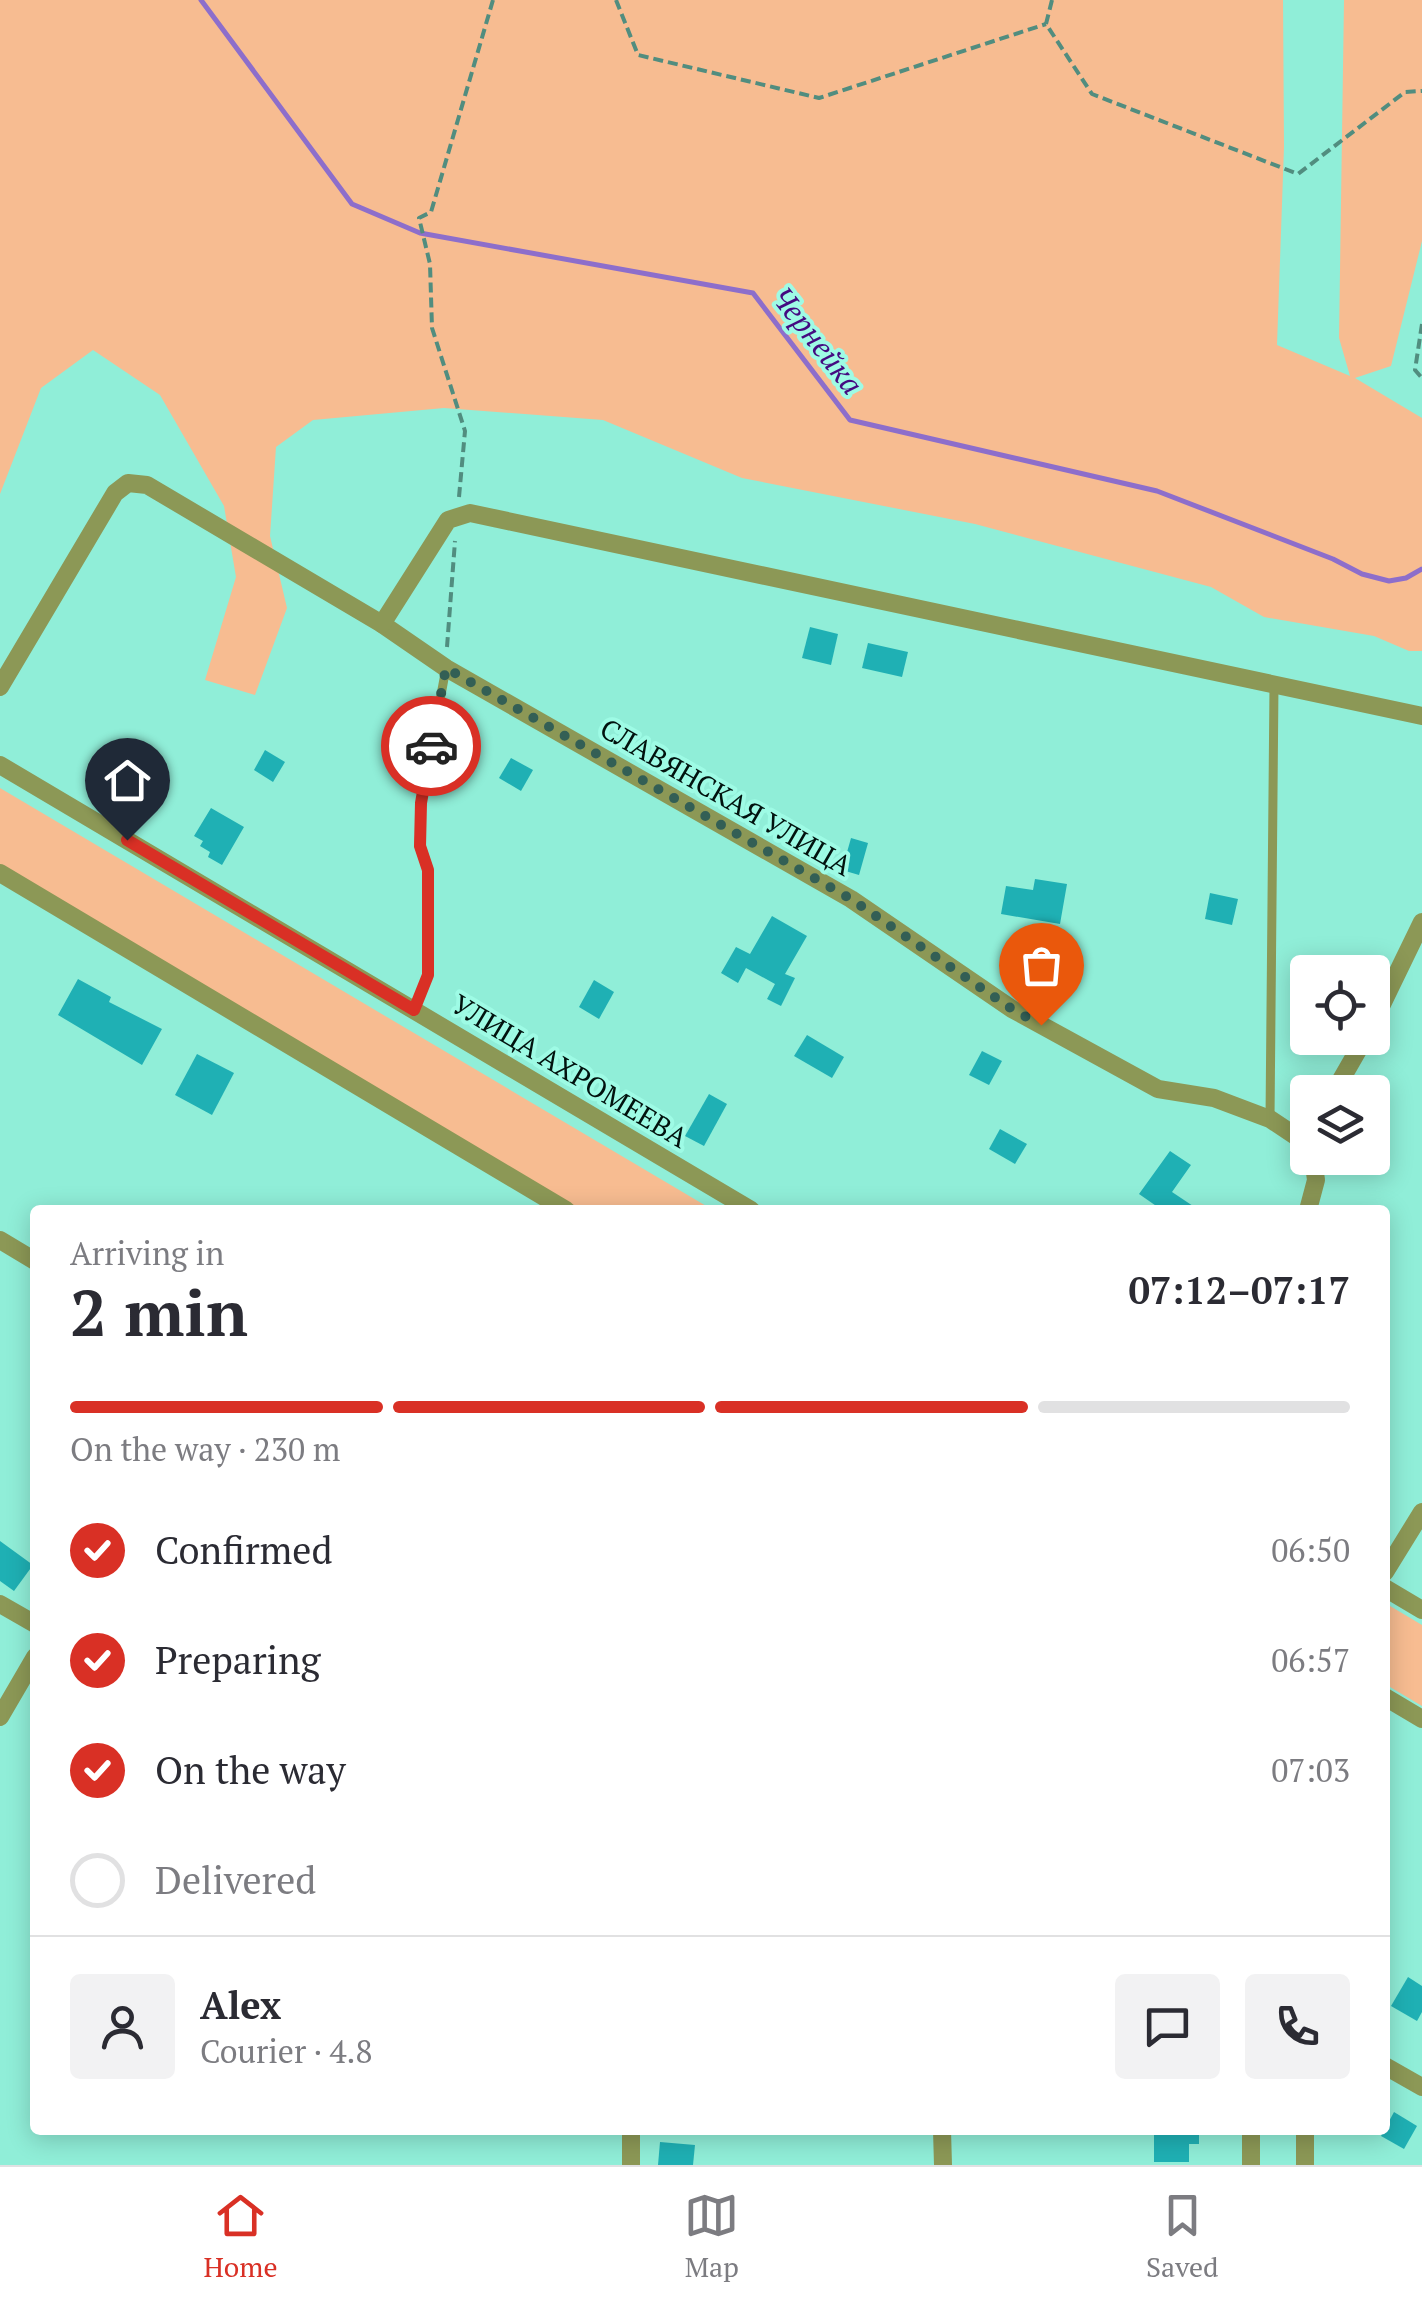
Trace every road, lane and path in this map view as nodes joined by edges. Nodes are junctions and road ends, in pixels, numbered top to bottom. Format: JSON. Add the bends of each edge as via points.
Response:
{"nodes":[{"id":1,"x":493,"y":0,"type":"edge"},
{"id":2,"x":616,"y":0,"type":"edge"},
{"id":3,"x":1052,"y":0,"type":"edge"},
{"id":4,"x":1046,"y":24,"type":"junction"},
{"id":5,"x":1422,"y":91,"type":"edge"},
{"id":6,"x":1422,"y":324,"type":"edge"},
{"id":7,"x":1422,"y":378,"type":"edge"},
{"id":8,"x":457,"y":517,"type":"junction"},
{"id":9,"x":382,"y":624,"type":"junction"},
{"id":10,"x":446,"y":668,"type":"junction"},
{"id":11,"x":1274,"y":684,"type":"junction"},
{"id":12,"x":0,"y":687,"type":"edge"},
{"id":13,"x":1422,"y":716,"type":"edge"},
{"id":14,"x":0,"y":765,"type":"edge"},
{"id":15,"x":0,"y":873,"type":"edge"},
{"id":16,"x":1422,"y":922,"type":"edge"},
{"id":17,"x":1390,"y":988,"type":"edge"},
{"id":18,"x":414,"y":1010,"type":"junction"},
{"id":19,"x":1270,"y":1119,"type":"junction"},
{"id":20,"x":1290,"y":1132,"type":"edge"},
{"id":21,"x":1315,"y":1175,"type":"edge"},
{"id":22,"x":558,"y":1205,"type":"edge"},
{"id":23,"x":743,"y":1205,"type":"edge"},
{"id":24,"x":1309,"y":1205,"type":"edge"},
{"id":25,"x":0,"y":1240,"type":"edge"},
{"id":26,"x":30,"y":1258,"type":"edge"},
{"id":27,"x":1422,"y":1512,"type":"edge"},
{"id":28,"x":1390,"y":1564,"type":"edge"},
{"id":29,"x":1390,"y":1591,"type":"edge"},
{"id":30,"x":0,"y":1604,"type":"edge"},
{"id":31,"x":1422,"y":1610,"type":"edge"},
{"id":32,"x":30,"y":1621,"type":"edge"},
{"id":33,"x":30,"y":1666,"type":"edge"},
{"id":34,"x":1390,"y":1700,"type":"edge"},
{"id":35,"x":0,"y":1717,"type":"edge"},
{"id":36,"x":1422,"y":1720,"type":"edge"},
{"id":37,"x":1390,"y":2069,"type":"edge"},
{"id":38,"x":1422,"y":2087,"type":"edge"},
{"id":39,"x":631,"y":2135,"type":"edge"},
{"id":40,"x":942,"y":2135,"type":"edge"},
{"id":41,"x":1252,"y":2135,"type":"edge"},
{"id":42,"x":1305,"y":2135,"type":"edge"},
{"id":43,"x":631,"y":2165,"type":"edge"},
{"id":44,"x":942,"y":2165,"type":"edge"},
{"id":45,"x":1251,"y":2165,"type":"edge"},
{"id":46,"x":1304,"y":2165,"type":"edge"}],
"edges":[{"from":1,"to":8,"type":"path","via":[[430,212],[418,218],[430,264],[432,328],[465,431]]},
{"from":2,"to":4,"type":"path","via":[[638,55],[818,98]]},
{"from":3,"to":4,"type":"path"},
{"from":4,"to":5,"type":"path","via":[[1092,94],[1298,174],[1405,92]]},
{"from":6,"to":7,"type":"path","via":[[1414,370]]},
{"from":8,"to":9,"type":"street","via":[[448,520]]},
{"from":8,"to":10,"type":"path"},
{"from":8,"to":11,"type":"street","via":[[470,513]]},
{"from":9,"to":10,"type":"street","name":"СЛАВЯНСКАЯ УЛИЦА"},
{"from":9,"to":12,"type":"street","name":"СЛАВЯНСКАЯ УЛИЦА","via":[[147,484],[128,483],[115,493]]},
{"from":10,"to":18,"type":"lane","via":[[421,803],[428,975]]},
{"from":10,"to":19,"type":"street","name":"СЛАВЯНСКАЯ УЛИЦА","via":[[851,899],[1012,1009],[1158,1088],[1214,1098]]},
{"from":11,"to":13,"type":"street"},
{"from":11,"to":19,"type":"lane"},
{"from":14,"to":18,"type":"street","name":"УЛИЦА АХРОМЕЕВА"},
{"from":15,"to":22,"type":"street"},
{"from":16,"to":17,"type":"street"},
{"from":18,"to":23,"type":"street","name":"УЛИЦА АХРОМЕЕВА"},
{"from":19,"to":20,"type":"street","name":"СЛАВЯНСКАЯ УЛИЦА"},
{"from":21,"to":24,"type":"street"},
{"from":25,"to":26,"type":"street"},
{"from":27,"to":28,"type":"street"},
{"from":29,"to":31,"type":"street"},
{"from":30,"to":32,"type":"street"},
{"from":33,"to":35,"type":"street"},
{"from":34,"to":36,"type":"street"},
{"from":37,"to":38,"type":"street"},
{"from":39,"to":43,"type":"street"},
{"from":40,"to":44,"type":"street"},
{"from":41,"to":45,"type":"street"},
{"from":42,"to":46,"type":"street"}]}
